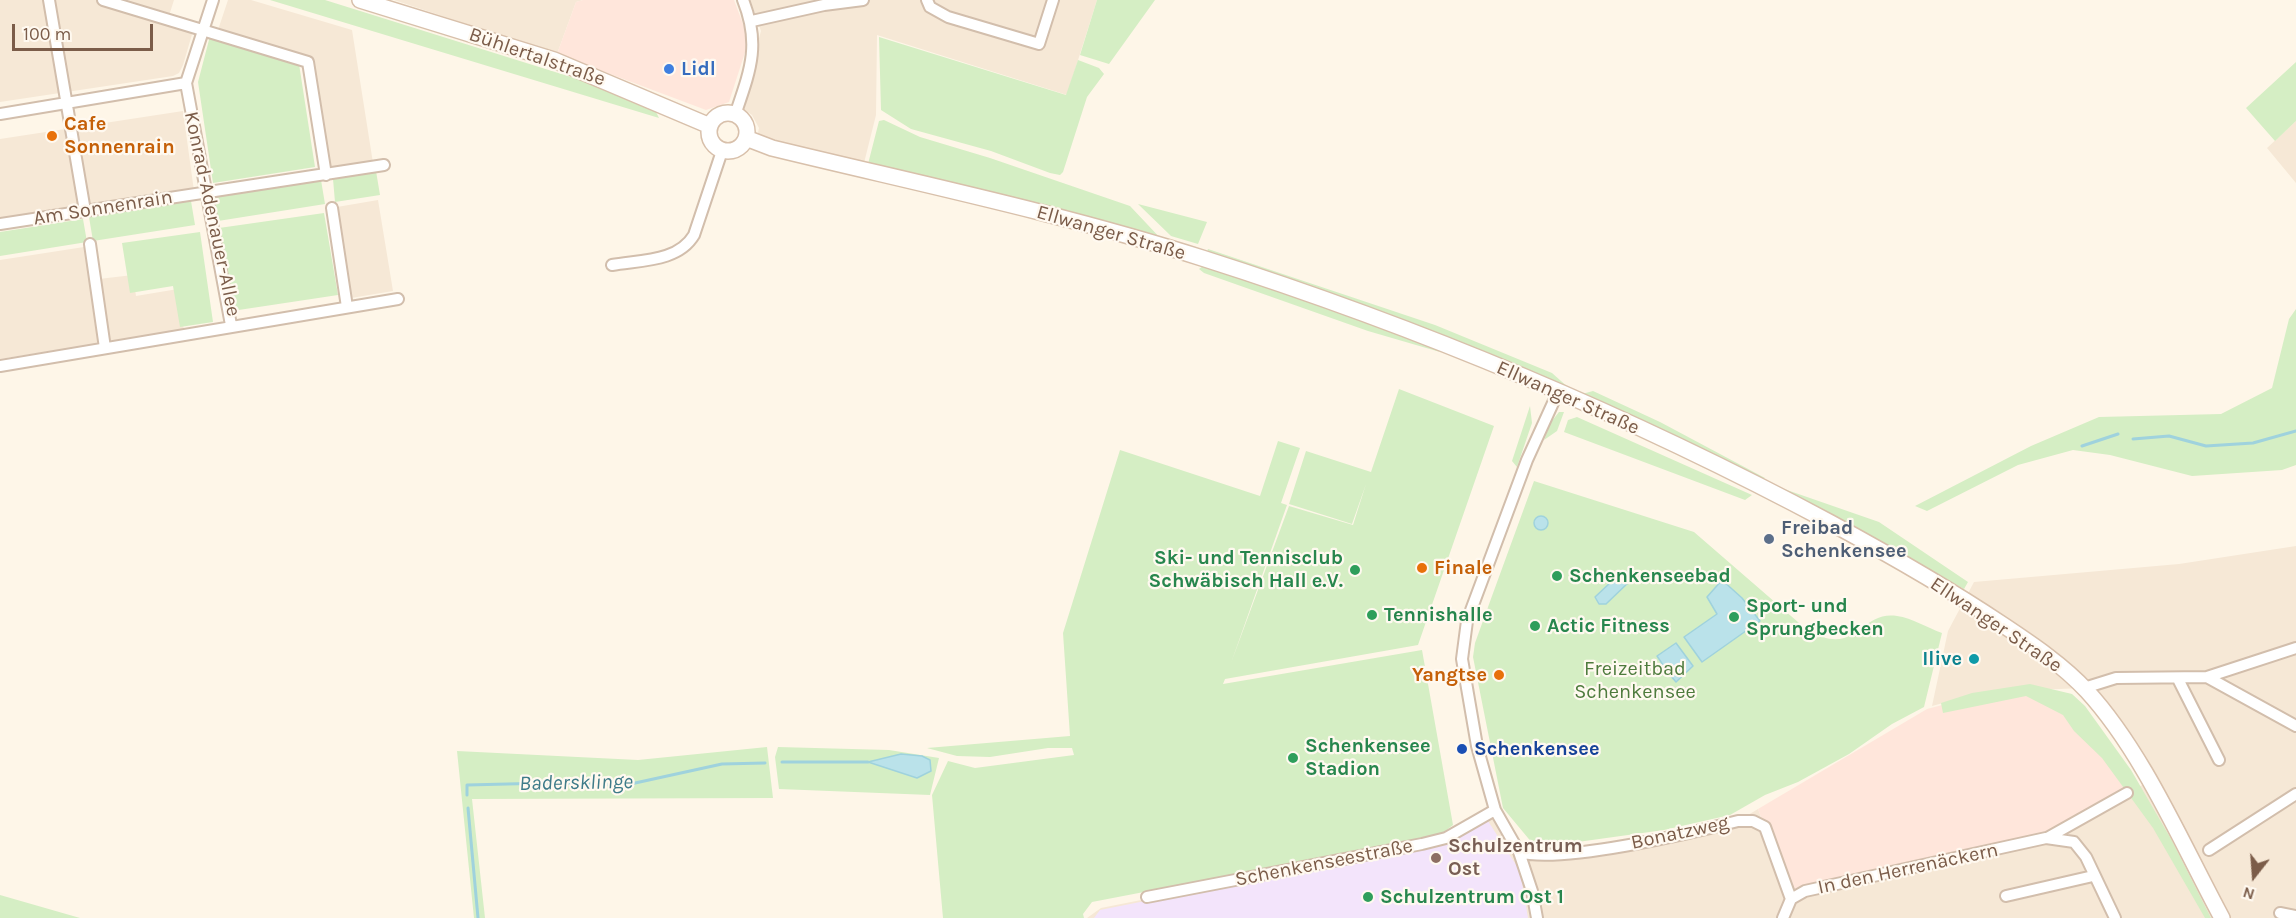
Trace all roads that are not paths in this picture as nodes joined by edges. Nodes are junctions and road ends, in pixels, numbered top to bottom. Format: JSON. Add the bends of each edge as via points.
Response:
{"nodes":[{"id":1,"x":49,"y":0,"type":"edge"},
{"id":2,"x":103,"y":0,"type":"edge"},
{"id":3,"x":206,"y":0,"type":"edge"},
{"id":4,"x":213,"y":0,"type":"edge"},
{"id":5,"x":360,"y":0,"type":"edge"},
{"id":6,"x":743,"y":0,"type":"edge"},
{"id":7,"x":863,"y":0,"type":"edge"},
{"id":8,"x":927,"y":0,"type":"edge"},
{"id":9,"x":1053,"y":0,"type":"edge"},
{"id":10,"x":752,"y":21,"type":"junction"},
{"id":11,"x":204,"y":31,"type":"junction"},
{"id":12,"x":186,"y":83,"type":"junction"},
{"id":13,"x":67,"y":105,"type":"junction"},
{"id":14,"x":0,"y":114,"type":"edge"},
{"id":15,"x":735,"y":115,"type":"junction"},
{"id":16,"x":710,"y":126,"type":"junction"},
{"id":17,"x":746,"y":138,"type":"junction"},
{"id":18,"x":722,"y":151,"type":"junction"},
{"id":19,"x":384,"y":165,"type":"dead end"},
{"id":20,"x":326,"y":175,"type":"junction"},
{"id":21,"x":206,"y":192,"type":"junction"},
{"id":22,"x":332,"y":208,"type":"dead end"},
{"id":23,"x":85,"y":211,"type":"junction"},
{"id":24,"x":0,"y":224,"type":"edge"},
{"id":25,"x":90,"y":244,"type":"dead end"},
{"id":26,"x":612,"y":265,"type":"dead end"},
{"id":27,"x":398,"y":298,"type":"dead end"},
{"id":28,"x":347,"y":307,"type":"junction"},
{"id":29,"x":231,"y":325,"type":"junction"},
{"id":30,"x":105,"y":348,"type":"junction"},
{"id":31,"x":0,"y":366,"type":"edge"},
{"id":32,"x":1558,"y":392,"type":"junction"},
{"id":33,"x":2296,"y":648,"type":"edge"},
{"id":34,"x":2207,"y":677,"type":"junction"},
{"id":35,"x":2178,"y":679,"type":"junction"},
{"id":36,"x":2084,"y":688,"type":"junction"},
{"id":37,"x":2296,"y":726,"type":"edge"},
{"id":38,"x":2219,"y":760,"type":"dead end"},
{"id":39,"x":2127,"y":794,"type":"dead end"},
{"id":40,"x":2296,"y":795,"type":"edge"},
{"id":41,"x":1495,"y":810,"type":"junction"},
{"id":42,"x":2046,"y":838,"type":"junction"},
{"id":43,"x":2210,"y":850,"type":"dead end"},
{"id":44,"x":1519,"y":852,"type":"junction"},
{"id":45,"x":2093,"y":876,"type":"junction"},
{"id":46,"x":2007,"y":896,"type":"dead end"},
{"id":47,"x":1147,"y":897,"type":"dead end"},
{"id":48,"x":1791,"y":899,"type":"junction"},
{"id":49,"x":2280,"y":913,"type":"dead end"},
{"id":50,"x":2296,"y":916,"type":"edge"},
{"id":51,"x":1537,"y":918,"type":"edge"},
{"id":52,"x":1783,"y":918,"type":"edge"},
{"id":53,"x":2115,"y":918,"type":"edge"},
{"id":54,"x":2222,"y":918,"type":"edge"}],
"edges":[{"from":1,"to":13,"type":"street"},
{"from":2,"to":11,"type":"street"},
{"from":3,"to":11,"type":"street"},
{"from":4,"to":11,"type":"street"},
{"from":5,"to":16,"type":"main road","name":"Bühlertalstraße","via":[[554,60]]},
{"from":6,"to":10,"type":"street"},
{"from":7,"to":10,"type":"street"},
{"from":8,"to":9,"type":"street","via":[[930,7],[948,16],[1039,44]]},
{"from":10,"to":15,"type":"street","via":[[753,55]]},
{"from":11,"to":12,"type":"street"},
{"from":11,"to":20,"type":"street","via":[[310,64]]},
{"from":12,"to":13,"type":"street"},
{"from":12,"to":21,"type":"street","name":"Konrad-Adenauer-Allee"},
{"from":13,"to":14,"type":"street"},
{"from":13,"to":23,"type":"street"},
{"from":15,"to":16,"type":"main road","via":[[717,116]]},
{"from":15,"to":17,"type":"main road","via":[[744,122]]},
{"from":16,"to":18,"type":"main road","via":[[710,138]]},
{"from":17,"to":18,"type":"main road","via":[[734,151]]},
{"from":17,"to":32,"type":"main road","name":"Ellwanger Straße","via":[[772,148],[1040,212],[1201,257],[1359,311]]},
{"from":18,"to":26,"type":"street","via":[[688,245],[674,255]]},
{"from":19,"to":20,"type":"street","name":"Am Sonnenrain"},
{"from":20,"to":21,"type":"street","name":"Am Sonnenrain"},
{"from":21,"to":23,"type":"street","name":"Am Sonnenrain"},
{"from":21,"to":29,"type":"street","name":"Konrad-Adenauer-Allee"},
{"from":22,"to":28,"type":"street"},
{"from":23,"to":24,"type":"street","name":"Am Sonnenrain"},
{"from":25,"to":30,"type":"street"},
{"from":27,"to":28,"type":"street","name":"Konrad-Adenauer-Allee"},
{"from":28,"to":29,"type":"street","name":"Konrad-Adenauer-Allee"},
{"from":29,"to":30,"type":"street"},
{"from":30,"to":31,"type":"street"},
{"from":32,"to":36,"type":"main road","name":"Ellwanger Straße","via":[[1768,489],[1859,539],[2029,642]]},
{"from":32,"to":41,"type":"street","via":[[1527,460],[1467,621],[1462,645],[1477,746]]},
{"from":33,"to":34,"type":"street"},
{"from":34,"to":35,"type":"street"},
{"from":34,"to":37,"type":"street"},
{"from":35,"to":36,"type":"street","via":[[2116,678]]},
{"from":35,"to":38,"type":"street"},
{"from":36,"to":54,"type":"main road","name":"Ellwanger Straße","via":[[2133,752]]},
{"from":39,"to":42,"type":"street","name":"In den Herrenäckern"},
{"from":40,"to":43,"type":"street"},
{"from":41,"to":44,"type":"street"},
{"from":41,"to":47,"type":"street","name":"Schenkenseestraße","via":[[1446,838]]},
{"from":42,"to":45,"type":"street","name":"In den Herrenäckern","via":[[2074,843],[2086,857]]},
{"from":42,"to":48,"type":"street","name":"In den Herrenäckern","via":[[1805,891]]},
{"from":44,"to":48,"type":"street","name":"Bonatzweg","via":[[1532,856],[1603,849],[1753,821],[1765,827]]},
{"from":44,"to":51,"type":"street"},
{"from":45,"to":46,"type":"street"},
{"from":45,"to":53,"type":"street","name":"In den Herrenäckern"},
{"from":48,"to":52,"type":"street","name":"In den Herrenäckern"},
{"from":49,"to":50,"type":"street"}]}
